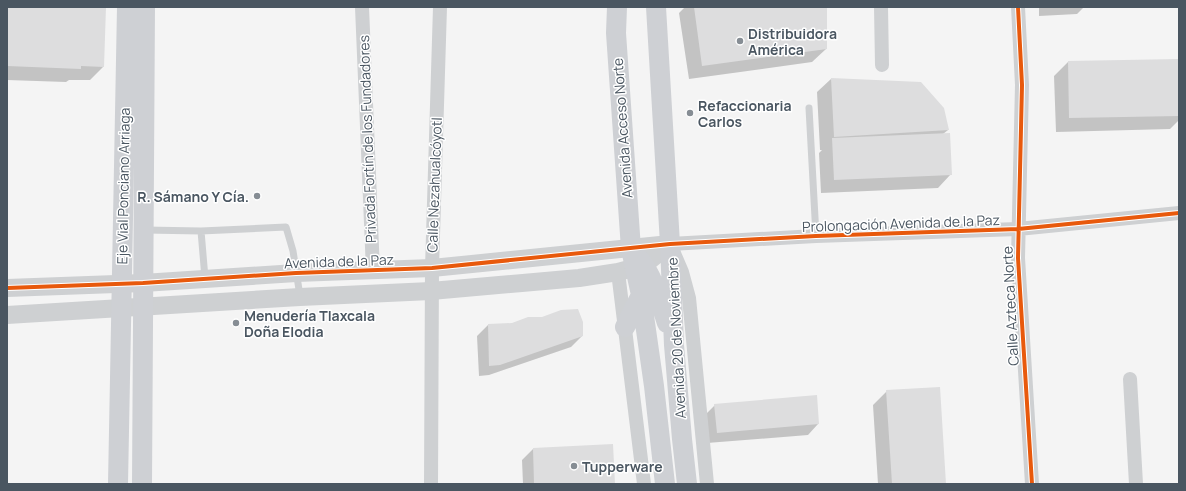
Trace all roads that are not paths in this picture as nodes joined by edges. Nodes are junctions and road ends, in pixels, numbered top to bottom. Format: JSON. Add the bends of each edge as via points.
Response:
{"nodes":[{"id":1,"x":127,"y":7,"type":"edge"},
{"id":2,"x":144,"y":7,"type":"edge"},
{"id":3,"x":362,"y":7,"type":"edge"},
{"id":4,"x":440,"y":7,"type":"edge"},
{"id":5,"x":617,"y":7,"type":"edge"},
{"id":6,"x":656,"y":7,"type":"edge"},
{"id":7,"x":881,"y":7,"type":"edge"},
{"id":8,"x":1018,"y":7,"type":"edge"},
{"id":9,"x":882,"y":65,"type":"dead end"},
{"id":10,"x":809,"y":108,"type":"dead end"},
{"id":11,"x":1179,"y":213,"type":"edge"},
{"id":12,"x":1018,"y":229,"type":"junction"},
{"id":13,"x":143,"y":230,"type":"junction"},
{"id":14,"x":201,"y":230,"type":"junction"},
{"id":15,"x":816,"y":236,"type":"junction"},
{"id":16,"x":670,"y":244,"type":"junction"},
{"id":17,"x":631,"y":249,"type":"junction"},
{"id":18,"x":432,"y":268,"type":"junction"},
{"id":19,"x":632,"y":268,"type":"junction"},
{"id":20,"x":373,"y":271,"type":"junction"},
{"id":21,"x":296,"y":273,"type":"junction"},
{"id":22,"x":205,"y":279,"type":"junction"},
{"id":23,"x":143,"y":283,"type":"junction"},
{"id":24,"x":122,"y":284,"type":"junction"},
{"id":25,"x":7,"y":288,"type":"edge"},
{"id":26,"x":431,"y":291,"type":"junction"},
{"id":27,"x":641,"y":295,"type":"junction"},
{"id":28,"x":300,"y":296,"type":"junction"},
{"id":29,"x":143,"y":306,"type":"junction"},
{"id":30,"x":121,"y":308,"type":"junction"},
{"id":31,"x":7,"y":315,"type":"edge"},
{"id":32,"x":625,"y":327,"type":"junction"},
{"id":33,"x":674,"y":345,"type":"junction"},
{"id":34,"x":1130,"y":379,"type":"dead end"},
{"id":35,"x":118,"y":484,"type":"edge"},
{"id":36,"x":142,"y":484,"type":"edge"},
{"id":37,"x":431,"y":484,"type":"edge"},
{"id":38,"x":644,"y":484,"type":"edge"},
{"id":39,"x":665,"y":484,"type":"edge"},
{"id":40,"x":687,"y":484,"type":"edge"},
{"id":41,"x":707,"y":484,"type":"edge"},
{"id":42,"x":1032,"y":484,"type":"edge"},
{"id":43,"x":1136,"y":484,"type":"edge"}],
"edges":[{"from":1,"to":24,"type":"main road","name":"Eje Vial Ponciano Arriaga"},
{"from":2,"to":13,"type":"main road","name":"Eje Vial Ponciano Arriaga"},
{"from":3,"to":20,"type":"street","name":"Privada Fortín de los Fundadores"},
{"from":4,"to":18,"type":"street","name":"Calle Nezahualcóyotl"},
{"from":5,"to":17,"type":"main road","name":"Avenida Acceso Norte","via":[[616,33]]},
{"from":6,"to":16,"type":"main road"},
{"from":7,"to":9,"type":"street"},
{"from":8,"to":12,"type":"street","name":"Calle Azteca Norte","via":[[1022,85]]},
{"from":10,"to":15,"type":"lane"},
{"from":11,"to":12,"type":"street","name":"Prolongación Avenida de la Paz"},
{"from":12,"to":15,"type":"street","name":"Prolongación Avenida de la Paz"},
{"from":12,"to":42,"type":"street","name":"Calle Azteca Norte"},
{"from":13,"to":14,"type":"lane"},
{"from":13,"to":23,"type":"main road","name":"Eje Vial Ponciano Arriaga"},
{"from":14,"to":21,"type":"lane","via":[[286,227]]},
{"from":14,"to":22,"type":"lane"},
{"from":15,"to":16,"type":"street","name":"Prolongación Avenida de la Paz"},
{"from":16,"to":17,"type":"street","name":"Avenida de la Paz"},
{"from":16,"to":19,"type":"street"},
{"from":16,"to":33,"type":"main road","name":"Avenida 20 de Noviembre"},
{"from":16,"to":41,"type":"street","name":"Avenida 20 de Noviembre","via":[[682,272],[689,298]]},
{"from":17,"to":18,"type":"street","name":"Avenida de la Paz"},
{"from":17,"to":19,"type":"main road","name":"Avenida 20 de Noviembre"},
{"from":18,"to":20,"type":"street","name":"Avenida de la Paz"},
{"from":18,"to":26,"type":"street","name":"Calle Nezahualcóyotl"},
{"from":19,"to":26,"type":"street","via":[[579,278]]},
{"from":19,"to":27,"type":"main road","name":"Avenida 20 de Noviembre"},
{"from":19,"to":32,"type":"street","name":"Avenida 20 de Noviembre"},
{"from":19,"to":33,"type":"main road","via":[[660,301]]},
{"from":20,"to":21,"type":"street","name":"Avenida de la Paz"},
{"from":21,"to":22,"type":"street","name":"Avenida de la Paz"},
{"from":21,"to":28,"type":"lane"},
{"from":22,"to":23,"type":"street","name":"Avenida de la Paz"},
{"from":23,"to":24,"type":"street","name":"Avenida de la Paz"},
{"from":23,"to":29,"type":"main road","name":"Eje Vial Ponciano Arriaga"},
{"from":24,"to":25,"type":"street","name":"Avenida de la Paz"},
{"from":24,"to":30,"type":"main road","name":"Eje Vial Ponciano Arriaga"},
{"from":26,"to":28,"type":"street"},
{"from":26,"to":37,"type":"street","name":"Calle Nezahualcóyotl"},
{"from":27,"to":32,"type":"main road"},
{"from":27,"to":39,"type":"main road","name":"Avenida 20 de Noviembre"},
{"from":28,"to":29,"type":"street"},
{"from":29,"to":30,"type":"street"},
{"from":29,"to":36,"type":"main road","name":"Eje Vial Ponciano Arriaga"},
{"from":30,"to":31,"type":"street"},
{"from":30,"to":35,"type":"main road","name":"Eje Vial Ponciano Arriaga"},
{"from":32,"to":38,"type":"street","name":"Avenida 20 de Noviembre"},
{"from":33,"to":40,"type":"main road","name":"Avenida 20 de Noviembre"},
{"from":34,"to":43,"type":"street"}]}
